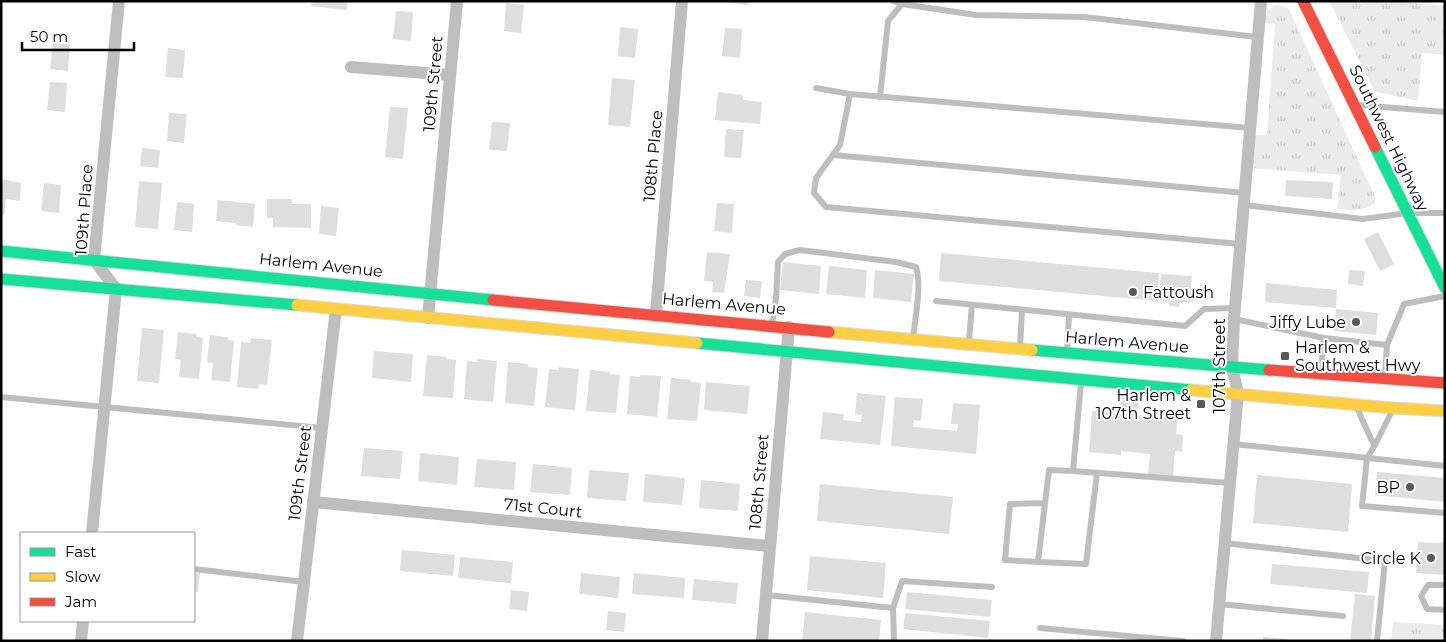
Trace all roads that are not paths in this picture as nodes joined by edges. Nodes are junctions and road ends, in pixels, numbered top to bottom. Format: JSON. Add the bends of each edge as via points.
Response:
{"nodes":[{"id":1,"x":119,"y":1,"type":"edge"},
{"id":2,"x":457,"y":1,"type":"edge"},
{"id":3,"x":682,"y":1,"type":"edge"},
{"id":4,"x":893,"y":1,"type":"edge"},
{"id":5,"x":1261,"y":1,"type":"edge"},
{"id":6,"x":1303,"y":1,"type":"edge"},
{"id":7,"x":902,"y":4,"type":"junction"},
{"id":8,"x":1257,"y":37,"type":"junction"},
{"id":9,"x":351,"y":67,"type":"dead end"},
{"id":10,"x":450,"y":75,"type":"junction"},
{"id":11,"x":816,"y":88,"type":"dead end"},
{"id":12,"x":850,"y":94,"type":"junction"},
{"id":13,"x":880,"y":97,"type":"junction"},
{"id":14,"x":1354,"y":105,"type":"junction"},
{"id":15,"x":1445,"y":112,"type":"edge"},
{"id":16,"x":1250,"y":128,"type":"junction"},
{"id":17,"x":833,"y":155,"type":"junction"},
{"id":18,"x":1244,"y":199,"type":"junction"},
{"id":19,"x":1408,"y":213,"type":"junction"},
{"id":20,"x":1445,"y":213,"type":"edge"},
{"id":21,"x":1240,"y":244,"type":"junction"},
{"id":22,"x":1,"y":251,"type":"edge"},
{"id":23,"x":94,"y":260,"type":"junction"},
{"id":24,"x":1,"y":279,"type":"edge"},
{"id":25,"x":1445,"y":288,"type":"edge"},
{"id":26,"x":116,"y":289,"type":"junction"},
{"id":27,"x":430,"y":292,"type":"junction"},
{"id":28,"x":1445,"y":296,"type":"edge"},
{"id":29,"x":936,"y":301,"type":"dead end"},
{"id":30,"x":972,"y":305,"type":"junction"},
{"id":31,"x":336,"y":309,"type":"junction"},
{"id":32,"x":1022,"y":310,"type":"junction"},
{"id":33,"x":1234,"y":313,"type":"junction"},
{"id":34,"x":656,"y":314,"type":"junction"},
{"id":35,"x":1069,"y":315,"type":"junction"},
{"id":36,"x":428,"y":318,"type":"junction"},
{"id":37,"x":771,"y":325,"type":"junction"},
{"id":38,"x":789,"y":327,"type":"junction"},
{"id":39,"x":913,"y":338,"type":"junction"},
{"id":40,"x":1324,"y":338,"type":"junction"},
{"id":41,"x":969,"y":344,"type":"junction"},
{"id":42,"x":1387,"y":345,"type":"junction"},
{"id":43,"x":1019,"y":348,"type":"junction"},
{"id":44,"x":787,"y":352,"type":"junction"},
{"id":45,"x":1067,"y":353,"type":"junction"},
{"id":46,"x":1232,"y":367,"type":"junction"},
{"id":47,"x":1445,"y":371,"type":"edge"},
{"id":48,"x":1321,"y":374,"type":"junction"},
{"id":49,"x":1384,"y":379,"type":"junction"},
{"id":50,"x":1081,"y":380,"type":"junction"},
{"id":51,"x":1433,"y":382,"type":"junction"},
{"id":52,"x":1445,"y":383,"type":"edge"},
{"id":53,"x":1238,"y":393,"type":"junction"},
{"id":54,"x":1,"y":397,"type":"edge"},
{"id":55,"x":1356,"y":404,"type":"junction"},
{"id":56,"x":105,"y":407,"type":"junction"},
{"id":57,"x":1393,"y":408,"type":"junction"},
{"id":58,"x":1445,"y":411,"type":"edge"},
{"id":59,"x":322,"y":428,"type":"junction"},
{"id":60,"x":1233,"y":444,"type":"junction"},
{"id":61,"x":1375,"y":445,"type":"junction"},
{"id":62,"x":1367,"y":458,"type":"junction"},
{"id":63,"x":1445,"y":466,"type":"edge"},
{"id":64,"x":1073,"y":471,"type":"junction"},
{"id":65,"x":1097,"y":473,"type":"junction"},
{"id":66,"x":1230,"y":483,"type":"junction"},
{"id":67,"x":313,"y":502,"type":"junction"},
{"id":68,"x":1045,"y":503,"type":"junction"},
{"id":69,"x":1445,"y":513,"type":"edge"},
{"id":70,"x":92,"y":532,"type":"edge"},
{"id":71,"x":1224,"y":543,"type":"junction"},
{"id":72,"x":770,"y":546,"type":"junction"},
{"id":73,"x":1038,"y":562,"type":"junction"},
{"id":74,"x":195,"y":569,"type":"edge"},
{"id":75,"x":304,"y":582,"type":"junction"},
{"id":76,"x":1445,"y":585,"type":"edge"},
{"id":77,"x":992,"y":587,"type":"dead end"},
{"id":78,"x":766,"y":595,"type":"junction"},
{"id":79,"x":1219,"y":604,"type":"junction"},
{"id":80,"x":893,"y":608,"type":"junction"},
{"id":81,"x":1445,"y":610,"type":"edge"},
{"id":82,"x":1343,"y":616,"type":"dead end"},
{"id":83,"x":83,"y":622,"type":"edge"},
{"id":84,"x":1040,"y":628,"type":"dead end"},
{"id":85,"x":81,"y":641,"type":"edge"},
{"id":86,"x":297,"y":641,"type":"edge"},
{"id":87,"x":762,"y":641,"type":"edge"},
{"id":88,"x":894,"y":641,"type":"edge"},
{"id":89,"x":1183,"y":641,"type":"edge"},
{"id":90,"x":1216,"y":641,"type":"edge"},
{"id":91,"x":1377,"y":641,"type":"edge"}],
"edges":[{"from":1,"to":23,"type":"street","name":"109th Place"},
{"from":2,"to":10,"type":"street","name":"109th Street"},
{"from":3,"to":34,"type":"street","name":"108th Place"},
{"from":4,"to":7,"type":"lane"},
{"from":5,"to":8,"type":"street","name":"107th Street"},
{"from":6,"to":14,"type":"main road","name":"Southwest Highway"},
{"from":7,"to":8,"type":"lane","via":[[976,15],[1084,17]]},
{"from":7,"to":13,"type":"lane","via":[[888,22]]},
{"from":8,"to":16,"type":"street","name":"107th Street"},
{"from":9,"to":10,"type":"street"},
{"from":10,"to":27,"type":"street","name":"109th Street"},
{"from":11,"to":12,"type":"lane"},
{"from":12,"to":13,"type":"lane"},
{"from":12,"to":17,"type":"lane","via":[[840,145]]},
{"from":13,"to":16,"type":"lane"},
{"from":14,"to":15,"type":"lane"},
{"from":14,"to":19,"type":"main road","name":"Southwest Highway"},
{"from":16,"to":18,"type":"street","name":"107th Street"},
{"from":17,"to":18,"type":"lane"},
{"from":17,"to":21,"type":"lane","via":[[816,178],[814,193],[826,207]]},
{"from":18,"to":19,"type":"lane","via":[[1364,220]]},
{"from":18,"to":21,"type":"street","name":"107th Street"},
{"from":19,"to":20,"type":"lane"},
{"from":19,"to":25,"type":"main road","name":"Southwest Highway"},
{"from":21,"to":33,"type":"street","name":"107th Street"},
{"from":22,"to":23,"type":"main road","name":"Harlem Avenue"},
{"from":23,"to":26,"type":"street","name":"109th Place"},
{"from":23,"to":27,"type":"main road","name":"Harlem Avenue"},
{"from":24,"to":26,"type":"main road"},
{"from":26,"to":31,"type":"main road"},
{"from":26,"to":56,"type":"street"},
{"from":27,"to":34,"type":"main road","name":"Harlem Avenue"},
{"from":27,"to":36,"type":"street","name":"109th Street"},
{"from":28,"to":42,"type":"lane","via":[[1404,304]]},
{"from":29,"to":30,"type":"lane"},
{"from":30,"to":32,"type":"lane"},
{"from":30,"to":41,"type":"lane"},
{"from":31,"to":36,"type":"main road"},
{"from":31,"to":59,"type":"street","name":"109th Street"},
{"from":32,"to":35,"type":"lane"},
{"from":32,"to":43,"type":"lane"},
{"from":33,"to":35,"type":"lane","via":[[1204,309],[1185,326]]},
{"from":33,"to":40,"type":"lane"},
{"from":33,"to":46,"type":"street","name":"107th Street"},
{"from":34,"to":37,"type":"main road","name":"Harlem Avenue"},
{"from":35,"to":45,"type":"lane"},
{"from":36,"to":44,"type":"main road"},
{"from":37,"to":38,"type":"main road","name":"Harlem Avenue"},
{"from":37,"to":39,"type":"lane","via":[[778,262],[785,254],[800,250],[916,267],[918,286]]},
{"from":38,"to":39,"type":"main road","name":"Harlem Avenue"},
{"from":38,"to":44,"type":"street","name":"108th Street"},
{"from":39,"to":41,"type":"main road","name":"Harlem Avenue"},
{"from":40,"to":42,"type":"lane"},
{"from":40,"to":48,"type":"lane"},
{"from":41,"to":43,"type":"main road","name":"Harlem Avenue"},
{"from":42,"to":49,"type":"lane"},
{"from":43,"to":45,"type":"main road","name":"Harlem Avenue"},
{"from":44,"to":50,"type":"main road"},
{"from":44,"to":72,"type":"street","name":"108th Street"},
{"from":45,"to":46,"type":"main road","name":"Harlem Avenue"},
{"from":46,"to":48,"type":"main road","name":"Harlem Avenue"},
{"from":46,"to":53,"type":"street","name":"107th Street"},
{"from":47,"to":51,"type":"main road"},
{"from":48,"to":49,"type":"main road","name":"Harlem Avenue"},
{"from":49,"to":51,"type":"main road","name":"Harlem Avenue"},
{"from":50,"to":53,"type":"main road"},
{"from":50,"to":64,"type":"lane"},
{"from":51,"to":52,"type":"main road","name":"Harlem Avenue"},
{"from":53,"to":55,"type":"main road"},
{"from":53,"to":60,"type":"street","name":"107th Street"},
{"from":54,"to":56,"type":"lane"},
{"from":55,"to":57,"type":"main road"},
{"from":55,"to":61,"type":"lane"},
{"from":56,"to":59,"type":"lane"},
{"from":56,"to":70,"type":"street"},
{"from":57,"to":58,"type":"main road"},
{"from":57,"to":61,"type":"lane"},
{"from":59,"to":67,"type":"street","name":"109th Street"},
{"from":60,"to":62,"type":"lane"},
{"from":60,"to":66,"type":"street","name":"107th Street"},
{"from":61,"to":62,"type":"lane"},
{"from":62,"to":63,"type":"lane"},
{"from":62,"to":69,"type":"lane","via":[[1362,506]]},
{"from":64,"to":65,"type":"lane"},
{"from":64,"to":68,"type":"lane","via":[[1049,470]]},
{"from":65,"to":66,"type":"lane"},
{"from":65,"to":73,"type":"lane","via":[[1086,564]]},
{"from":66,"to":71,"type":"street","name":"107th Street"},
{"from":67,"to":72,"type":"street","name":"71st Court"},
{"from":67,"to":75,"type":"street","name":"109th Street"},
{"from":68,"to":73,"type":"lane"},
{"from":68,"to":73,"type":"lane","via":[[1010,504],[1005,560]]},
{"from":71,"to":79,"type":"street","name":"107th Street"},
{"from":71,"to":91,"type":"lane","via":[[1385,561]]},
{"from":72,"to":78,"type":"street","name":"108th Street"},
{"from":74,"to":75,"type":"lane"},
{"from":75,"to":86,"type":"street","name":"109th Street"},
{"from":76,"to":81,"type":"lane","via":[[1428,584],[1421,596],[1427,609]]},
{"from":77,"to":80,"type":"lane","via":[[902,581]]},
{"from":78,"to":80,"type":"lane"},
{"from":78,"to":87,"type":"street","name":"108th Street"},
{"from":79,"to":82,"type":"lane"},
{"from":79,"to":90,"type":"street","name":"107th Street"},
{"from":80,"to":88,"type":"lane"},
{"from":83,"to":85,"type":"street"},
{"from":84,"to":89,"type":"lane"}]}
